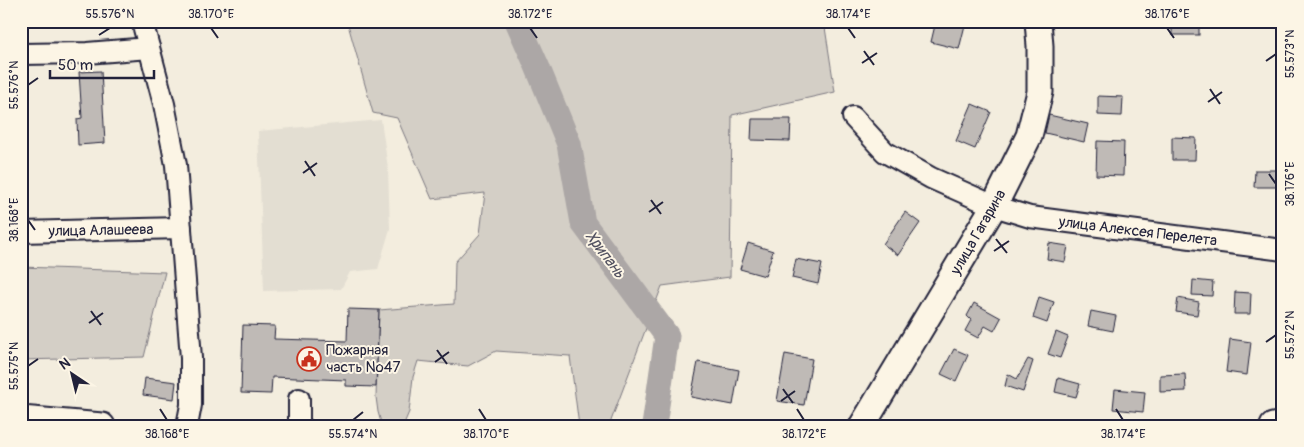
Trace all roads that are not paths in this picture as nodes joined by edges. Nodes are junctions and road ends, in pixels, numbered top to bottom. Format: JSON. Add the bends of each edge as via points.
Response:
{"nodes":[{"id":1,"x":142,"y":21,"type":"edge"},
{"id":2,"x":1038,"y":21,"type":"edge"},
{"id":3,"x":149,"y":48,"type":"junction"},
{"id":4,"x":21,"y":54,"type":"edge"},
{"id":5,"x":853,"y":117,"type":"dead end"},
{"id":6,"x":994,"y":206,"type":"junction"},
{"id":7,"x":181,"y":228,"type":"junction"},
{"id":8,"x":21,"y":232,"type":"edge"},
{"id":9,"x":1283,"y":250,"type":"edge"},
{"id":10,"x":299,"y":399,"type":"dead end"},
{"id":11,"x":875,"y":414,"type":"edge"},
{"id":12,"x":21,"y":419,"type":"edge"},
{"id":13,"x":1283,"y":424,"type":"edge"},
{"id":14,"x":90,"y":425,"type":"edge"},
{"id":15,"x":187,"y":426,"type":"edge"},
{"id":16,"x":299,"y":426,"type":"edge"},
{"id":17,"x":862,"y":426,"type":"edge"},
{"id":18,"x":1273,"y":426,"type":"edge"}],
"edges":[{"from":1,"to":3,"type":"street"},
{"from":2,"to":6,"type":"main road","name":"улица Гагарина","via":[[1040,92],[1029,136]]},
{"from":3,"to":4,"type":"street"},
{"from":3,"to":7,"type":"street","via":[[176,165]]},
{"from":5,"to":6,"type":"street","name":"улица Алексея Перелета","via":[[885,152],[931,178]]},
{"from":6,"to":9,"type":"street","name":"улица Алексея Перелета","via":[[1030,218]]},
{"from":6,"to":11,"type":"main road","name":"улица Гагарина"},
{"from":7,"to":8,"type":"street","name":"улица Алашеева"},
{"from":7,"to":15,"type":"street","via":[[191,358],[192,405]]},
{"from":10,"to":16,"type":"street"},
{"from":11,"to":17,"type":"main road","name":"улица Гагарина"},
{"from":12,"to":14,"type":"main road"},
{"from":13,"to":18,"type":"main road"}]}
